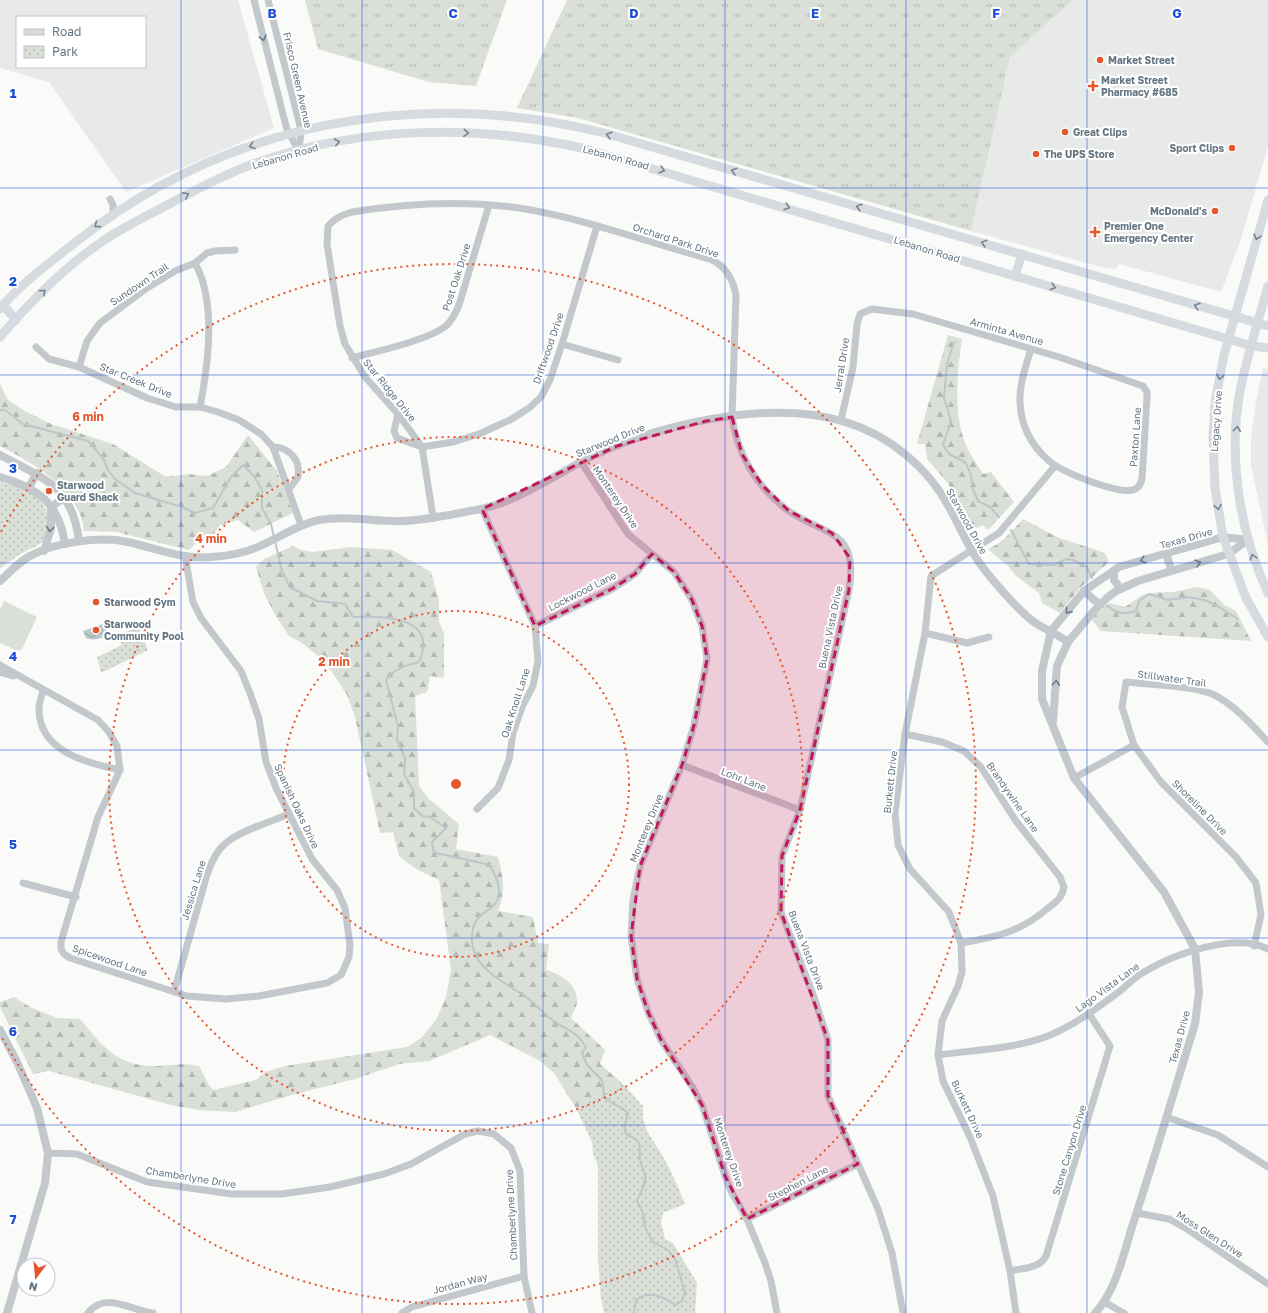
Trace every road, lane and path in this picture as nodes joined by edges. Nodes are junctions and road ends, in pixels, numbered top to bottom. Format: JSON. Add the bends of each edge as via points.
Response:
{"nodes":[{"id":1,"x":254,"y":0,"type":"edge"},
{"id":2,"x":268,"y":0,"type":"edge"},
{"id":3,"x":301,"y":131,"type":"junction"},
{"id":4,"x":289,"y":134,"type":"junction"},
{"id":5,"x":299,"y":151,"type":"junction"},
{"id":6,"x":142,"y":197,"type":"junction"},
{"id":7,"x":110,"y":199,"type":"dead end"},
{"id":8,"x":1268,"y":200,"type":"edge"},
{"id":9,"x":489,"y":205,"type":"junction"},
{"id":10,"x":151,"y":213,"type":"junction"},
{"id":11,"x":113,"y":215,"type":"junction"},
{"id":12,"x":328,"y":226,"type":"joint"},
{"id":13,"x":597,"y":226,"type":"junction"},
{"id":14,"x":235,"y":250,"type":"dead end"},
{"id":15,"x":1022,"y":254,"type":"junction"},
{"id":16,"x":196,"y":263,"type":"junction"},
{"id":17,"x":1015,"y":276,"type":"junction"},
{"id":18,"x":1268,"y":286,"type":"edge"},
{"id":19,"x":2,"y":307,"type":"edge"},
{"id":20,"x":860,"y":314,"type":"joint"},
{"id":21,"x":1234,"y":317,"type":"junction"},
{"id":22,"x":16,"y":320,"type":"junction"},
{"id":23,"x":1258,"y":324,"type":"junction"},
{"id":24,"x":1268,"y":326,"type":"edge"},
{"id":25,"x":0,"y":337,"type":"edge"},
{"id":26,"x":1228,"y":339,"type":"junction"},
{"id":27,"x":562,"y":344,"type":"junction"},
{"id":28,"x":1252,"y":346,"type":"junction"},
{"id":29,"x":36,"y":347,"type":"dead end"},
{"id":30,"x":1268,"y":348,"type":"edge"},
{"id":31,"x":1031,"y":349,"type":"junction"},
{"id":32,"x":352,"y":358,"type":"junction"},
{"id":33,"x":618,"y":360,"type":"dead end"},
{"id":34,"x":78,"y":367,"type":"junction"},
{"id":35,"x":1145,"y":388,"type":"joint"},
{"id":36,"x":200,"y":407,"type":"junction"},
{"id":37,"x":398,"y":414,"type":"junction"},
{"id":38,"x":732,"y":417,"type":"junction"},
{"id":39,"x":841,"y":420,"type":"junction"},
{"id":40,"x":273,"y":447,"type":"junction"},
{"id":41,"x":422,"y":447,"type":"junction"},
{"id":42,"x":0,"y":455,"type":"edge"},
{"id":43,"x":581,"y":462,"type":"junction"},
{"id":44,"x":1054,"y":466,"type":"junction"},
{"id":45,"x":37,"y":473,"type":"junction"},
{"id":46,"x":0,"y":477,"type":"edge"},
{"id":47,"x":29,"y":487,"type":"junction"},
{"id":48,"x":289,"y":489,"type":"junction"},
{"id":49,"x":64,"y":498,"type":"junction"},
{"id":50,"x":51,"y":507,"type":"junction"},
{"id":51,"x":482,"y":509,"type":"junction"},
{"id":52,"x":433,"y":517,"type":"junction"},
{"id":53,"x":301,"y":525,"type":"junction"},
{"id":54,"x":1223,"y":538,"type":"junction"},
{"id":55,"x":1248,"y":540,"type":"junction"},
{"id":56,"x":79,"y":541,"type":"junction"},
{"id":57,"x":841,"y":542,"type":"joint"},
{"id":58,"x":65,"y":544,"type":"junction"},
{"id":59,"x":971,"y":550,"type":"junction"},
{"id":60,"x":44,"y":551,"type":"junction"},
{"id":61,"x":652,"y":554,"type":"junction"},
{"id":62,"x":1166,"y":554,"type":"junction"},
{"id":63,"x":1228,"y":554,"type":"junction"},
{"id":64,"x":184,"y":556,"type":"junction"},
{"id":65,"x":1114,"y":571,"type":"junction"},
{"id":66,"x":1172,"y":571,"type":"junction"},
{"id":67,"x":0,"y":580,"type":"edge"},
{"id":68,"x":1121,"y":589,"type":"junction"},
{"id":69,"x":1084,"y":591,"type":"junction"},
{"id":70,"x":1268,"y":593,"type":"edge"},
{"id":71,"x":1100,"y":605,"type":"junction"},
{"id":72,"x":535,"y":626,"type":"junction"},
{"id":73,"x":1051,"y":631,"type":"junction"},
{"id":74,"x":925,"y":633,"type":"junction"},
{"id":75,"x":989,"y":637,"type":"dead end"},
{"id":76,"x":1268,"y":637,"type":"edge"},
{"id":77,"x":1068,"y":642,"type":"junction"},
{"id":78,"x":0,"y":665,"type":"edge"},
{"id":79,"x":0,"y":672,"type":"edge"},
{"id":80,"x":23,"y":679,"type":"junction"},
{"id":81,"x":1126,"y":682,"type":"joint"},
{"id":82,"x":43,"y":690,"type":"junction"},
{"id":83,"x":1053,"y":722,"type":"junction"},
{"id":84,"x":905,"y":734,"type":"junction"},
{"id":85,"x":1268,"y":742,"type":"edge"},
{"id":86,"x":1134,"y":745,"type":"junction"},
{"id":87,"x":682,"y":765,"type":"junction"},
{"id":88,"x":120,"y":770,"type":"junction"},
{"id":89,"x":1074,"y":778,"type":"junction"},
{"id":90,"x":477,"y":809,"type":"dead end"},
{"id":91,"x":800,"y":810,"type":"junction"},
{"id":92,"x":289,"y":814,"type":"junction"},
{"id":93,"x":23,"y":883,"type":"dead end"},
{"id":94,"x":76,"y":897,"type":"junction"},
{"id":95,"x":961,"y":943,"type":"junction"},
{"id":96,"x":1254,"y":946,"type":"junction"},
{"id":97,"x":1195,"y":949,"type":"junction"},
{"id":98,"x":1268,"y":949,"type":"edge"},
{"id":99,"x":341,"y":975,"type":"joint"},
{"id":100,"x":174,"y":992,"type":"junction"},
{"id":101,"x":1089,"y":1014,"type":"junction"},
{"id":102,"x":0,"y":1030,"type":"edge"},
{"id":103,"x":938,"y":1055,"type":"junction"},
{"id":104,"x":1166,"y":1117,"type":"junction"},
{"id":105,"x":48,"y":1153,"type":"junction"},
{"id":106,"x":858,"y":1164,"type":"junction"},
{"id":107,"x":1268,"y":1167,"type":"edge"},
{"id":108,"x":1137,"y":1213,"type":"junction"},
{"id":109,"x":747,"y":1219,"type":"junction"},
{"id":110,"x":1010,"y":1270,"type":"junction"},
{"id":111,"x":524,"y":1276,"type":"junction"},
{"id":112,"x":1268,"y":1284,"type":"edge"},
{"id":113,"x":1104,"y":1302,"type":"junction"},
{"id":114,"x":6,"y":1313,"type":"edge"},
{"id":115,"x":88,"y":1313,"type":"edge"},
{"id":116,"x":153,"y":1313,"type":"edge"},
{"id":117,"x":402,"y":1313,"type":"edge"},
{"id":118,"x":532,"y":1313,"type":"edge"},
{"id":119,"x":777,"y":1313,"type":"edge"},
{"id":120,"x":903,"y":1313,"type":"edge"},
{"id":121,"x":1016,"y":1313,"type":"edge"},
{"id":122,"x":1095,"y":1313,"type":"edge"},
{"id":123,"x":1124,"y":1313,"type":"edge"}],
"edges":[{"from":1,"to":4,"type":"street","name":"Frisco Green Avenue","one_way":true},
{"from":2,"to":3,"type":"street","name":"Frisco Green Avenue"},
{"from":3,"to":4,"type":"main road","name":"Lebanon Road"},
{"from":3,"to":5,"type":"street","name":"Frisco Green Avenue"},
{"from":15,"to":3,"type":"main road","name":"Lebanon Road","one_way":true,"via":[[604,134],[519,116],[467,113],[380,116],[335,122]]},
{"from":4,"to":5,"type":"street","name":"Frisco Green Avenue"},
{"from":4,"to":6,"type":"main road","name":"Lebanon Road","one_way":true,"via":[[191,170]]},
{"from":10,"to":5,"type":"main road","name":"Lebanon Road","one_way":true,"via":[[196,189],[251,165]]},
{"from":5,"to":17,"type":"main road","name":"Lebanon Road","one_way":true,"via":[[375,136],[434,132],[496,134],[553,142],[636,162]]},
{"from":6,"to":10,"type":"main road"},
{"from":6,"to":11,"type":"main road","name":"Lebanon Road"},
{"from":7,"to":11,"type":"street"},
{"from":8,"to":21,"type":"main road","name":"Legacy Drive","one_way":true},
{"from":9,"to":12,"type":"street","name":"Orchard Park Drive","via":[[436,204],[383,208],[343,214]]},
{"from":9,"to":13,"type":"street","name":"Orchard Park Drive","via":[[537,212]]},
{"from":9,"to":32,"type":"street","name":"Post Oak Drive","via":[[459,305],[454,317],[446,326],[420,338]]},
{"from":22,"to":10,"type":"main road","name":"Lebanon Road","one_way":true,"via":[[35,299],[88,253],[109,237]]},
{"from":11,"to":19,"type":"main road","name":"Lebanon Road","one_way":true,"via":[[100,222],[35,275]]},
{"from":12,"to":32,"type":"street","name":"Star Ridge Drive","via":[[327,244],[340,326]]},
{"from":13,"to":27,"type":"street","name":"Driftwood Drive"},
{"from":13,"to":38,"type":"street","name":"Orchard Park Drive","via":[[710,260],[718,263],[730,275],[736,295]]},
{"from":14,"to":16,"type":"street","name":"Sundown Trail","via":[[215,250],[207,253]]},
{"from":15,"to":17,"type":"main road"},
{"from":21,"to":15,"type":"main road","name":"Lebanon Road","one_way":true},
{"from":16,"to":34,"type":"street","name":"Sundown Trail","via":[[175,271],[147,288],[100,323],[88,341]]},
{"from":16,"to":36,"type":"street","via":[[205,294],[208,321],[205,377]]},
{"from":17,"to":26,"type":"main road","name":"Lebanon Road","one_way":true},
{"from":18,"to":23,"type":"main road"},
{"from":19,"to":22,"type":"main road"},
{"from":20,"to":31,"type":"street","name":"Arminta Avenue","via":[[872,309],[913,314]]},
{"from":20,"to":39,"type":"street","name":"Jerral Drive","via":[[857,319],[853,367]]},
{"from":21,"to":23,"type":"main road","name":"Lebanon Road"},
{"from":21,"to":26,"type":"main road","name":"Legacy Drive"},
{"from":22,"to":25,"type":"main road","name":"Lebanon Road"},
{"from":23,"to":24,"type":"main road","name":"Lebanon Road"},
{"from":23,"to":28,"type":"main road"},
{"from":26,"to":28,"type":"main road","name":"Lebanon Road"},
{"from":26,"to":54,"type":"main road","name":"Legacy Drive","one_way":true,"via":[[1215,402],[1213,438],[1215,488]]},
{"from":27,"to":33,"type":"street"},
{"from":27,"to":41,"type":"street","name":"Driftwood Drive","via":[[550,380],[541,397],[529,408],[479,434],[453,442]]},
{"from":28,"to":30,"type":"main road","name":"Lebanon Road"},
{"from":55,"to":28,"type":"main road","one_way":true,"via":[[1242,518],[1235,447],[1241,387]]},
{"from":29,"to":34,"type":"street","name":"Star Creek Drive","via":[[49,359]]},
{"from":31,"to":35,"type":"street","name":"Arminta Avenue","via":[[1128,380]]},
{"from":31,"to":44,"type":"street","via":[[1021,386],[1021,414],[1032,442]]},
{"from":32,"to":37,"type":"street","name":"Star Ridge Drive","via":[[364,377]]},
{"from":34,"to":36,"type":"street","name":"Star Creek Drive","via":[[163,404]]},
{"from":35,"to":44,"type":"street","name":"Paxton Lane","via":[[1147,405],[1142,479],[1139,486],[1133,490],[1124,490],[1074,476]]},
{"from":36,"to":40,"type":"street","name":"Star Creek Drive","via":[[239,420],[261,434]]},
{"from":37,"to":41,"type":"street","name":"Star Ridge Drive"},
{"from":37,"to":41,"type":"street","via":[[394,431],[397,438]]},
{"from":38,"to":39,"type":"street","name":"Starwood Drive","via":[[800,413]]},
{"from":38,"to":43,"type":"street","name":"Starwood Drive","via":[[694,423],[649,435]]},
{"from":38,"to":57,"type":"street","name":"Orchard Park Drive","via":[[744,457],[765,489],[784,508],[801,519],[828,530]]},
{"from":39,"to":59,"type":"street","name":"Starwood Drive","via":[[884,439],[925,473],[944,499]]},
{"from":40,"to":48,"type":"street","name":"Star Creek Drive"},
{"from":40,"to":48,"type":"street","name":"Star Creek Drive","via":[[289,450],[296,462],[298,477]]},
{"from":41,"to":52,"type":"street","name":"Star Ridge Drive"},
{"from":42,"to":45,"type":"street"},
{"from":43,"to":51,"type":"street","name":"Starwood Drive","via":[[546,482]]},
{"from":43,"to":61,"type":"street","name":"Monterey Drive","via":[[628,534]]},
{"from":44,"to":59,"type":"street","name":"Burkett Drive","via":[[1005,527]]},
{"from":45,"to":47,"type":"street"},
{"from":45,"to":49,"type":"street","via":[[54,484]]},
{"from":46,"to":47,"type":"street"},
{"from":47,"to":50,"type":"street","via":[[38,492]]},
{"from":48,"to":53,"type":"street","name":"Star Creek Drive"},
{"from":49,"to":50,"type":"street"},
{"from":49,"to":56,"type":"street","via":[[77,524]]},
{"from":50,"to":58,"type":"street","via":[[63,527]]},
{"from":50,"to":60,"type":"street","one_way":true,"via":[[51,528]]},
{"from":51,"to":52,"type":"street","name":"Starwood Drive"},
{"from":51,"to":72,"type":"street","name":"Oak Knoll Lane"},
{"from":52,"to":53,"type":"street","name":"Starwood Drive","via":[[407,521],[324,519]]},
{"from":53,"to":64,"type":"street","name":"Starwood Drive","via":[[260,547],[210,558]]},
{"from":54,"to":55,"type":"street","name":"Texas Drive"},
{"from":54,"to":62,"type":"street","name":"Texas Drive"},
{"from":54,"to":63,"type":"main road","name":"Legacy Drive"},
{"from":55,"to":63,"type":"street","name":"Texas Drive"},
{"from":70,"to":55,"type":"main road","one_way":true,"via":[[1256,568]]},
{"from":56,"to":58,"type":"street","name":"Starwood Drive"},
{"from":56,"to":64,"type":"street","name":"Starwood Drive","via":[[110,539]]},
{"from":57,"to":91,"type":"street","name":"Buena Vista Drive","via":[[850,558],[850,581]]},
{"from":58,"to":60,"type":"street","name":"Starwood Drive"},
{"from":59,"to":73,"type":"street","name":"Starwood Drive","via":[[986,572],[1028,617]]},
{"from":59,"to":74,"type":"street","name":"Burkett Drive","via":[[931,576]]},
{"from":60,"to":67,"type":"street","name":"Starwood Drive","via":[[28,557]]},
{"from":61,"to":72,"type":"street","name":"Lockwood Lane","via":[[635,574],[612,589]]},
{"from":61,"to":87,"type":"street","name":"Monterey Drive","via":[[674,572],[692,600],[702,626],[706,659],[694,725]]},
{"from":62,"to":65,"type":"street","name":"Texas Drive","one_way":true,"via":[[1119,567]]},
{"from":62,"to":66,"type":"street"},
{"from":66,"to":63,"type":"street","name":"Texas Drive","one_way":true},
{"from":63,"to":76,"type":"main road","name":"Legacy Drive","via":[[1246,598]]},
{"from":64,"to":92,"type":"street","name":"Spanish Oaks Drive","via":[[192,602],[241,671],[259,719],[266,762]]},
{"from":65,"to":68,"type":"street","via":[[1114,580]]},
{"from":65,"to":69,"type":"street","name":"Texas Drive"},
{"from":66,"to":68,"type":"street","name":"Texas Drive"},
{"from":68,"to":71,"type":"street","name":"Texas Drive"},
{"from":69,"to":71,"type":"street"},
{"from":69,"to":73,"type":"street","name":"Texas Drive","one_way":true},
{"from":71,"to":77,"type":"street","name":"Texas Drive"},
{"from":72,"to":90,"type":"street","name":"Oak Knoll Lane","via":[[538,661],[533,686],[513,733],[509,760],[498,788]]},
{"from":73,"to":77,"type":"street","name":"Starwood Drive"},
{"from":73,"to":83,"type":"street","name":"Texas Drive","via":[[1042,671],[1042,699]]},
{"from":74,"to":75,"type":"street","via":[[967,643]]},
{"from":74,"to":84,"type":"street","name":"Burkett Drive"},
{"from":83,"to":77,"type":"street","name":"Texas Drive","one_way":true,"via":[[1057,666]]},
{"from":78,"to":80,"type":"street"},
{"from":79,"to":80,"type":"street"},
{"from":80,"to":82,"type":"street"},
{"from":81,"to":85,"type":"street","name":"Stillwater Trail","via":[[1204,691],[1223,700]]},
{"from":81,"to":86,"type":"street","name":"Shoreline Drive","via":[[1122,707]]},
{"from":82,"to":88,"type":"street","via":[[105,726],[117,746]]},
{"from":82,"to":88,"type":"street","via":[[39,706],[40,715],[48,736],[57,747],[77,758]]},
{"from":83,"to":89,"type":"street","name":"Texas Drive"},
{"from":84,"to":95,"type":"street","name":"Burkett Drive","via":[[896,813],[898,845],[910,869],[949,912]]},
{"from":84,"to":95,"type":"street","name":"Brandywine Lane","via":[[942,742],[964,751],[981,766],[1016,821],[1060,877],[1064,887],[1062,896],[1028,924],[991,938]]},
{"from":86,"to":89,"type":"street"},
{"from":86,"to":96,"type":"street","name":"Shoreline Drive","via":[[1161,782],[1236,857],[1256,883],[1261,914]]},
{"from":87,"to":91,"type":"street","name":"Lohr Lane"},
{"from":87,"to":109,"type":"street","name":"Monterey Drive","via":[[640,866],[633,900],[630,936],[637,980],[648,1012],[661,1040],[702,1105],[725,1176]]},
{"from":88,"to":94,"type":"street","name":"Spicewood Lane","via":[[98,817]]},
{"from":89,"to":97,"type":"street","name":"Texas Drive","via":[[1164,892]]},
{"from":91,"to":106,"type":"street","name":"Buena Vista Drive","via":[[782,856],[781,912],[828,1040],[828,1096]]},
{"from":92,"to":99,"type":"street","name":"Spanish Oaks Drive","via":[[312,859],[337,890],[345,908],[350,946],[349,957]]},
{"from":92,"to":100,"type":"street","name":"Jessica Lane","via":[[227,842],[211,862]]},
{"from":93,"to":94,"type":"street"},
{"from":94,"to":100,"type":"street","name":"Spicewood Lane","via":[[61,942],[64,954],[84,964]]},
{"from":95,"to":103,"type":"street","name":"Burkett Drive","via":[[962,972],[942,1021]]},
{"from":96,"to":97,"type":"street","name":"Lago Vista Lane","via":[[1237,942]]},
{"from":96,"to":98,"type":"street","name":"Lago Vista Lane"},
{"from":97,"to":101,"type":"street","name":"Lago Vista Lane","via":[[1144,972]]},
{"from":97,"to":104,"type":"street","name":"Texas Drive","via":[[1199,992],[1197,1010]]},
{"from":99,"to":100,"type":"street","name":"Spicewood Lane","via":[[327,983],[259,996],[226,999],[187,996]]},
{"from":101,"to":103,"type":"street","name":"Lago Vista Lane","via":[[1071,1026],[1047,1036],[1005,1046]]},
{"from":101,"to":110,"type":"street","name":"Stone Canyon Drive","via":[[1110,1046],[1079,1151],[1043,1262],[1038,1266]]},
{"from":102,"to":105,"type":"street","via":[[37,1108]]},
{"from":103,"to":110,"type":"street","name":"Burkett Drive","via":[[943,1081],[970,1137],[993,1196]]},
{"from":104,"to":107,"type":"street","via":[[1218,1135]]},
{"from":104,"to":108,"type":"street","name":"Texas Drive"},
{"from":105,"to":111,"type":"street","name":"Chamberlyne Drive","via":[[77,1154],[147,1182],[232,1194],[282,1194],[330,1187],[384,1174],[411,1164],[465,1134],[487,1132],[494,1134],[511,1148],[518,1165]]},
{"from":105,"to":114,"type":"street","via":[[45,1183]]},
{"from":106,"to":109,"type":"street","name":"Stephen Lane"},
{"from":106,"to":120,"type":"street","name":"Buena Vista Drive","via":[[878,1209],[892,1253]]},
{"from":108,"to":112,"type":"street","name":"Moss Glen Drive","via":[[1169,1220],[1187,1229]]},
{"from":108,"to":113,"type":"street","name":"Texas Drive"},
{"from":109,"to":119,"type":"street","name":"Monterey Drive","via":[[771,1281]]},
{"from":110,"to":121,"type":"street","name":"Burkett Drive"},
{"from":111,"to":117,"type":"street","name":"Jordan Way","via":[[412,1307]]},
{"from":111,"to":118,"type":"street","name":"Chamberlyne Drive"},
{"from":113,"to":122,"type":"street","name":"Texas Drive"},
{"from":113,"to":123,"type":"street"},
{"from":115,"to":116,"type":"street","via":[[93,1306],[102,1302]]}]}
